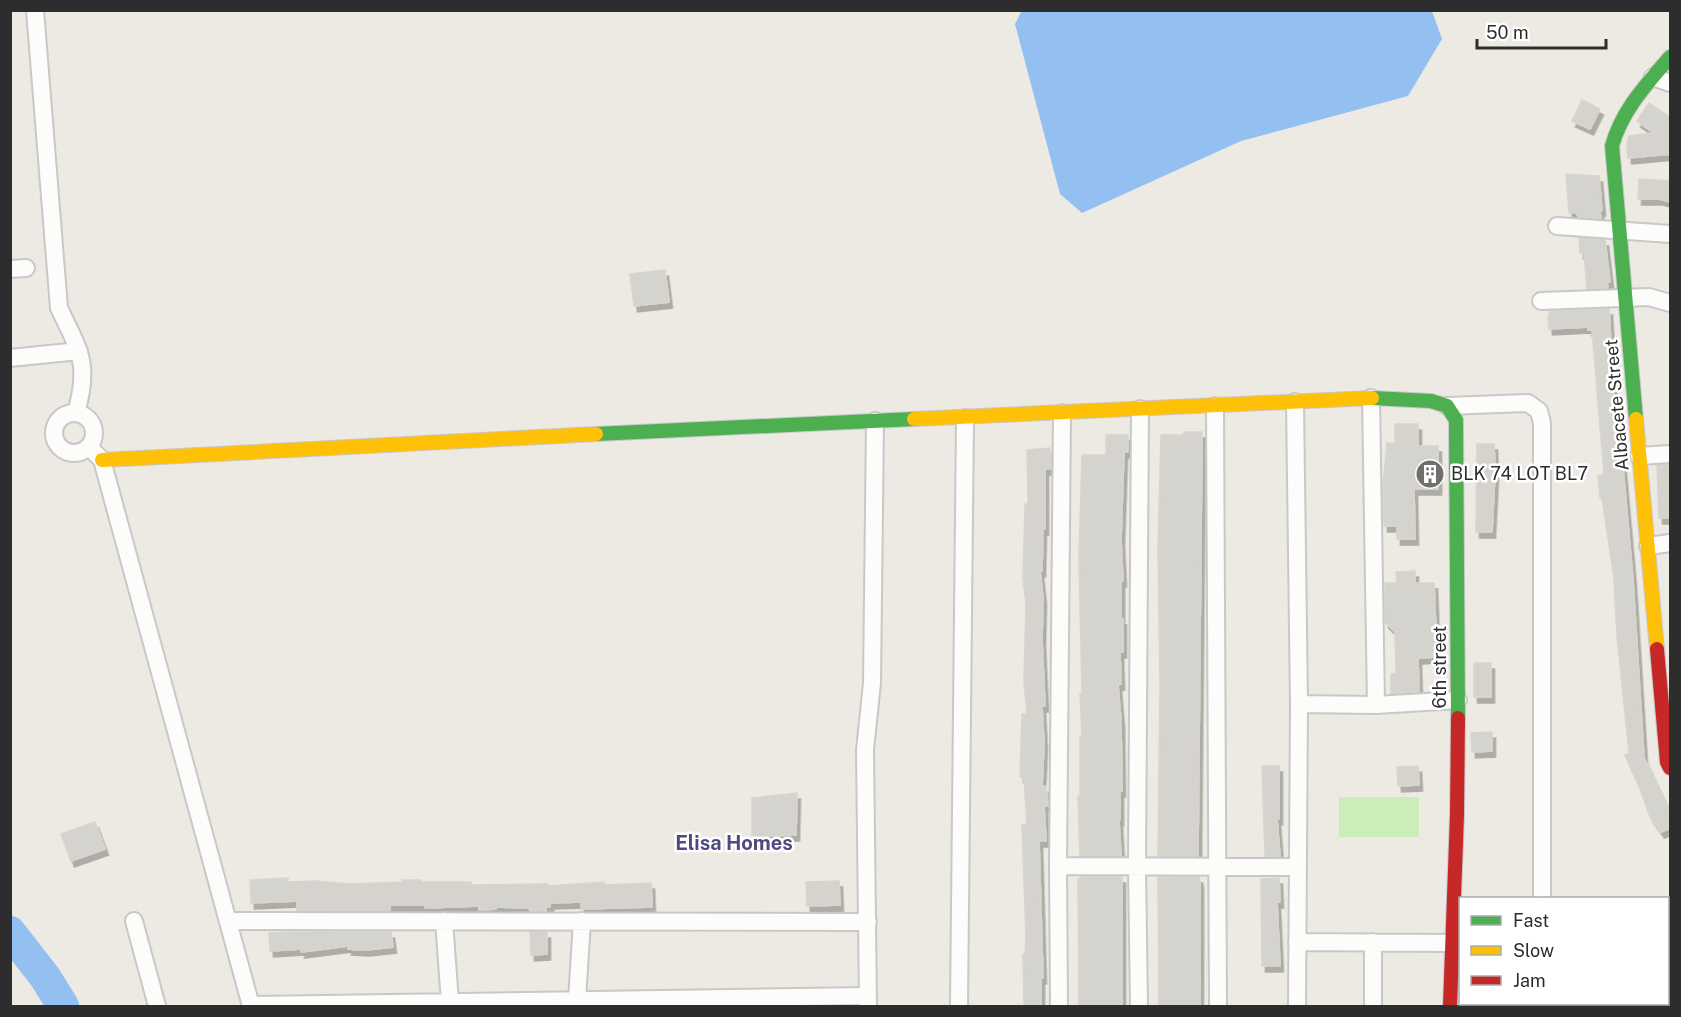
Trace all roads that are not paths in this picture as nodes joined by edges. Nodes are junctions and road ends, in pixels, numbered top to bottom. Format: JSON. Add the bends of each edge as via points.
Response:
{"nodes":[{"id":1,"x":35,"y":10,"type":"edge"},
{"id":2,"x":1671,"y":57,"type":"edge"},
{"id":3,"x":1653,"y":77,"type":"junction"},
{"id":4,"x":1671,"y":83,"type":"edge"},
{"id":5,"x":1557,"y":226,"type":"dead end"},
{"id":6,"x":1619,"y":229,"type":"junction"},
{"id":7,"x":1671,"y":234,"type":"edge"},
{"id":8,"x":1625,"y":297,"type":"junction"},
{"id":9,"x":1541,"y":301,"type":"dead end"},
{"id":10,"x":1671,"y":303,"type":"edge"},
{"id":11,"x":79,"y":351,"type":"junction"},
{"id":12,"x":10,"y":358,"type":"edge"},
{"id":13,"x":1371,"y":398,"type":"junction"},
{"id":14,"x":1295,"y":402,"type":"junction"},
{"id":15,"x":1447,"y":405,"type":"junction"},
{"id":16,"x":1215,"y":406,"type":"junction"},
{"id":17,"x":1140,"y":409,"type":"junction"},
{"id":18,"x":76,"y":413,"type":"junction"},
{"id":19,"x":1062,"y":413,"type":"junction"},
{"id":20,"x":965,"y":418,"type":"junction"},
{"id":21,"x":874,"y":421,"type":"junction"},
{"id":22,"x":89,"y":447,"type":"junction"},
{"id":23,"x":1671,"y":454,"type":"edge"},
{"id":24,"x":1640,"y":456,"type":"junction"},
{"id":25,"x":102,"y":460,"type":"junction"},
{"id":26,"x":1671,"y":543,"type":"edge"},
{"id":27,"x":1648,"y":546,"type":"junction"},
{"id":28,"x":1663,"y":635,"type":"edge"},
{"id":29,"x":1458,"y":700,"type":"junction"},
{"id":30,"x":1299,"y":704,"type":"junction"},
{"id":31,"x":1376,"y":705,"type":"junction"},
{"id":32,"x":1669,"y":764,"type":"edge"},
{"id":33,"x":1058,"y":866,"type":"junction"},
{"id":34,"x":1137,"y":867,"type":"junction"},
{"id":35,"x":1217,"y":867,"type":"junction"},
{"id":36,"x":1297,"y":867,"type":"junction"},
{"id":37,"x":1542,"y":897,"type":"edge"},
{"id":38,"x":134,"y":921,"type":"dead end"},
{"id":39,"x":229,"y":921,"type":"junction"},
{"id":40,"x":444,"y":921,"type":"junction"},
{"id":41,"x":582,"y":921,"type":"junction"},
{"id":42,"x":868,"y":922,"type":"junction"},
{"id":43,"x":1297,"y":942,"type":"junction"},
{"id":44,"x":1373,"y":942,"type":"junction"},
{"id":45,"x":1450,"y":944,"type":"junction"},
{"id":46,"x":578,"y":1000,"type":"junction"},
{"id":47,"x":868,"y":1001,"type":"edge"},
{"id":48,"x":450,"y":1002,"type":"junction"},
{"id":49,"x":157,"y":1006,"type":"edge"},
{"id":50,"x":250,"y":1006,"type":"edge"},
{"id":51,"x":959,"y":1006,"type":"edge"},
{"id":52,"x":1059,"y":1006,"type":"edge"},
{"id":53,"x":1139,"y":1006,"type":"edge"},
{"id":54,"x":1218,"y":1006,"type":"edge"},
{"id":55,"x":1297,"y":1006,"type":"edge"},
{"id":56,"x":1373,"y":1006,"type":"edge"},
{"id":57,"x":1450,"y":1006,"type":"edge"}],
"edges":[{"from":1,"to":11,"type":"street","via":[[59,308]]},
{"from":2,"to":3,"type":"street","name":"Albacete Street"},
{"from":3,"to":4,"type":"street"},
{"from":3,"to":6,"type":"street","name":"Albacete Street","via":[[1627,109],[1615,132],[1612,152]]},
{"from":5,"to":6,"type":"street"},
{"from":6,"to":7,"type":"street"},
{"from":6,"to":8,"type":"street","name":"Albacete Street"},
{"from":8,"to":9,"type":"street"},
{"from":8,"to":10,"type":"street","via":[[1649,297]]},
{"from":8,"to":24,"type":"street","name":"Albacete Street"},
{"from":11,"to":12,"type":"street"},
{"from":11,"to":18,"type":"street","via":[[83,381]]},
{"from":13,"to":14,"type":"street"},
{"from":13,"to":15,"type":"street"},
{"from":13,"to":31,"type":"street"},
{"from":14,"to":16,"type":"street"},
{"from":14,"to":30,"type":"street"},
{"from":15,"to":29,"type":"street","name":"6th street","via":[[1456,420],[1457,436]]},
{"from":15,"to":37,"type":"street","via":[[1528,403],[1539,411],[1542,423]]},
{"from":16,"to":17,"type":"street"},
{"from":16,"to":35,"type":"street"},
{"from":17,"to":19,"type":"street"},
{"from":17,"to":34,"type":"street"},
{"from":18,"to":22,"type":"street","via":[[92,423],[94,436]]},
{"from":18,"to":22,"type":"street","via":[[58,421],[56,441],[71,453]]},
{"from":19,"to":20,"type":"street"},
{"from":19,"to":33,"type":"street"},
{"from":20,"to":21,"type":"street"},
{"from":20,"to":51,"type":"street"},
{"from":21,"to":25,"type":"street"},
{"from":21,"to":42,"type":"street","via":[[872,683],[866,750]]},
{"from":22,"to":25,"type":"street"},
{"from":23,"to":24,"type":"street"},
{"from":24,"to":27,"type":"street","name":"Albacete Street"},
{"from":25,"to":39,"type":"street"},
{"from":26,"to":27,"type":"street"},
{"from":27,"to":28,"type":"street","name":"Albacete Street"},
{"from":28,"to":32,"type":"street","name":"Albacete Street"},
{"from":29,"to":31,"type":"street"},
{"from":29,"to":45,"type":"street","name":"6th street"},
{"from":30,"to":31,"type":"street"},
{"from":30,"to":36,"type":"street"},
{"from":33,"to":34,"type":"street"},
{"from":33,"to":52,"type":"street"},
{"from":34,"to":35,"type":"street"},
{"from":34,"to":53,"type":"street"},
{"from":35,"to":36,"type":"street"},
{"from":35,"to":54,"type":"street"},
{"from":36,"to":43,"type":"street"},
{"from":38,"to":49,"type":"street"},
{"from":39,"to":40,"type":"street"},
{"from":39,"to":50,"type":"street"},
{"from":40,"to":41,"type":"street"},
{"from":40,"to":48,"type":"street"},
{"from":41,"to":42,"type":"street"},
{"from":41,"to":46,"type":"street"},
{"from":42,"to":47,"type":"street"},
{"from":43,"to":44,"type":"street"},
{"from":43,"to":55,"type":"street"},
{"from":44,"to":45,"type":"street"},
{"from":44,"to":56,"type":"street"},
{"from":45,"to":57,"type":"street","name":"6th street"},
{"from":46,"to":47,"type":"street"},
{"from":46,"to":48,"type":"street"},
{"from":48,"to":50,"type":"street"}]}
